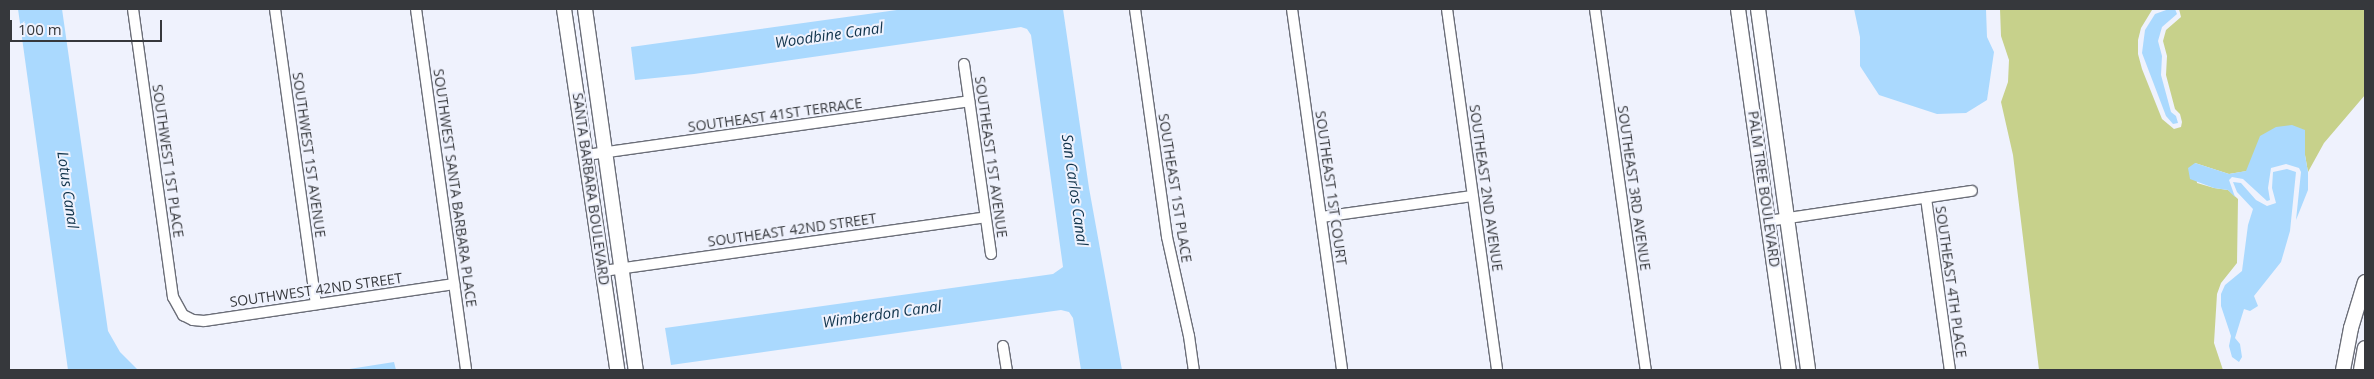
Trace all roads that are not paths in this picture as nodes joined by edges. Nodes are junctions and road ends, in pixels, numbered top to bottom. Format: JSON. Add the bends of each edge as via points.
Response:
{"nodes":[{"id":1,"x":133,"y":9,"type":"edge"},
{"id":2,"x":275,"y":9,"type":"edge"},
{"id":3,"x":416,"y":9,"type":"edge"},
{"id":4,"x":564,"y":9,"type":"edge"},
{"id":5,"x":585,"y":9,"type":"edge"},
{"id":6,"x":1135,"y":9,"type":"edge"},
{"id":7,"x":1292,"y":9,"type":"edge"},
{"id":8,"x":1447,"y":9,"type":"edge"},
{"id":9,"x":1595,"y":9,"type":"edge"},
{"id":10,"x":1738,"y":9,"type":"edge"},
{"id":11,"x":1758,"y":9,"type":"edge"},
{"id":12,"x":964,"y":64,"type":"dead end"},
{"id":13,"x":969,"y":101,"type":"junction"},
{"id":14,"x":605,"y":153,"type":"junction"},
{"id":15,"x":586,"y":155,"type":"junction"},
{"id":16,"x":1972,"y":191,"type":"dead end"},
{"id":17,"x":1473,"y":196,"type":"junction"},
{"id":18,"x":1926,"y":198,"type":"junction"},
{"id":19,"x":986,"y":216,"type":"junction"},
{"id":20,"x":1321,"y":217,"type":"junction"},
{"id":21,"x":1787,"y":218,"type":"junction"},
{"id":22,"x":1768,"y":221,"type":"junction"},
{"id":23,"x":991,"y":254,"type":"dead end"},
{"id":24,"x":622,"y":268,"type":"junction"},
{"id":25,"x":603,"y":271,"type":"junction"},
{"id":26,"x":2365,"y":282,"type":"edge"},
{"id":27,"x":454,"y":284,"type":"junction"},
{"id":28,"x":316,"y":304,"type":"junction"},
{"id":29,"x":183,"y":315,"type":"joint"},
{"id":30,"x":1003,"y":346,"type":"dead end"},
{"id":31,"x":2365,"y":348,"type":"edge"},
{"id":32,"x":466,"y":370,"type":"edge"},
{"id":33,"x":617,"y":370,"type":"edge"},
{"id":34,"x":636,"y":370,"type":"edge"},
{"id":35,"x":1007,"y":370,"type":"edge"},
{"id":36,"x":1194,"y":370,"type":"edge"},
{"id":37,"x":1342,"y":370,"type":"edge"},
{"id":38,"x":1496,"y":370,"type":"edge"},
{"id":39,"x":1646,"y":370,"type":"edge"},
{"id":40,"x":1789,"y":370,"type":"edge"},
{"id":41,"x":1808,"y":370,"type":"edge"},
{"id":42,"x":1950,"y":370,"type":"edge"},
{"id":43,"x":2343,"y":370,"type":"edge"},
{"id":44,"x":2361,"y":370,"type":"edge"}],
"edges":[{"from":1,"to":29,"type":"street","name":"SOUTHWEST 1ST PLACE","via":[[173,297]]},
{"from":2,"to":28,"type":"street","name":"SOUTHWEST 1ST AVENUE"},
{"from":3,"to":27,"type":"street","name":"SOUTHWEST SANTA BARBARA PLACE"},
{"from":4,"to":15,"type":"main road","name":"SANTA BARBARA BOULEVARD"},
{"from":5,"to":14,"type":"main road","name":"SANTA BARBARA BOULEVARD"},
{"from":6,"to":36,"type":"street","name":"SOUTHEAST 1ST PLACE","via":[[1167,237],[1190,336]]},
{"from":7,"to":20,"type":"street","name":"SOUTHEAST 1ST COURT"},
{"from":8,"to":17,"type":"street","name":"SOUTHEAST 2ND AVENUE"},
{"from":9,"to":39,"type":"street","name":"SOUTHEAST 3RD AVENUE"},
{"from":10,"to":22,"type":"main road","name":"PALM TREE BOULEVARD"},
{"from":11,"to":21,"type":"main road","name":"PALM TREE BOULEVARD"},
{"from":12,"to":13,"type":"street","name":"SOUTHEAST 1ST AVENUE"},
{"from":13,"to":14,"type":"street","name":"SOUTHEAST 41ST TERRACE"},
{"from":13,"to":19,"type":"street","name":"SOUTHEAST 1ST AVENUE"},
{"from":14,"to":15,"type":"street","name":"SOUTHEAST 41ST TERRACE"},
{"from":14,"to":24,"type":"main road","name":"SANTA BARBARA BOULEVARD"},
{"from":15,"to":25,"type":"main road","name":"SANTA BARBARA BOULEVARD"},
{"from":16,"to":18,"type":"street"},
{"from":17,"to":20,"type":"street"},
{"from":17,"to":38,"type":"street","name":"SOUTHEAST 2ND AVENUE"},
{"from":18,"to":21,"type":"street"},
{"from":18,"to":42,"type":"street","name":"SOUTHEAST 4TH PLACE"},
{"from":19,"to":23,"type":"street","name":"SOUTHEAST 1ST AVENUE"},
{"from":19,"to":24,"type":"street","name":"SOUTHEAST 42ND STREET"},
{"from":20,"to":37,"type":"street","name":"SOUTHEAST 1ST COURT"},
{"from":21,"to":22,"type":"street"},
{"from":21,"to":41,"type":"main road","name":"PALM TREE BOULEVARD"},
{"from":22,"to":40,"type":"main road","name":"PALM TREE BOULEVARD"},
{"from":24,"to":25,"type":"street","name":"SOUTHEAST 42ND STREET"},
{"from":24,"to":34,"type":"main road","name":"SANTA BARBARA BOULEVARD"},
{"from":25,"to":33,"type":"main road","name":"SANTA BARBARA BOULEVARD"},
{"from":26,"to":43,"type":"main road"},
{"from":27,"to":28,"type":"street","name":"SOUTHWEST 42ND STREET"},
{"from":27,"to":32,"type":"street","name":"SOUTHWEST SANTA BARBARA PLACE"},
{"from":28,"to":29,"type":"street","name":"SOUTHWEST 42ND STREET","via":[[204,320],[193,320]]},
{"from":30,"to":35,"type":"street"},
{"from":31,"to":44,"type":"main road"}]}
